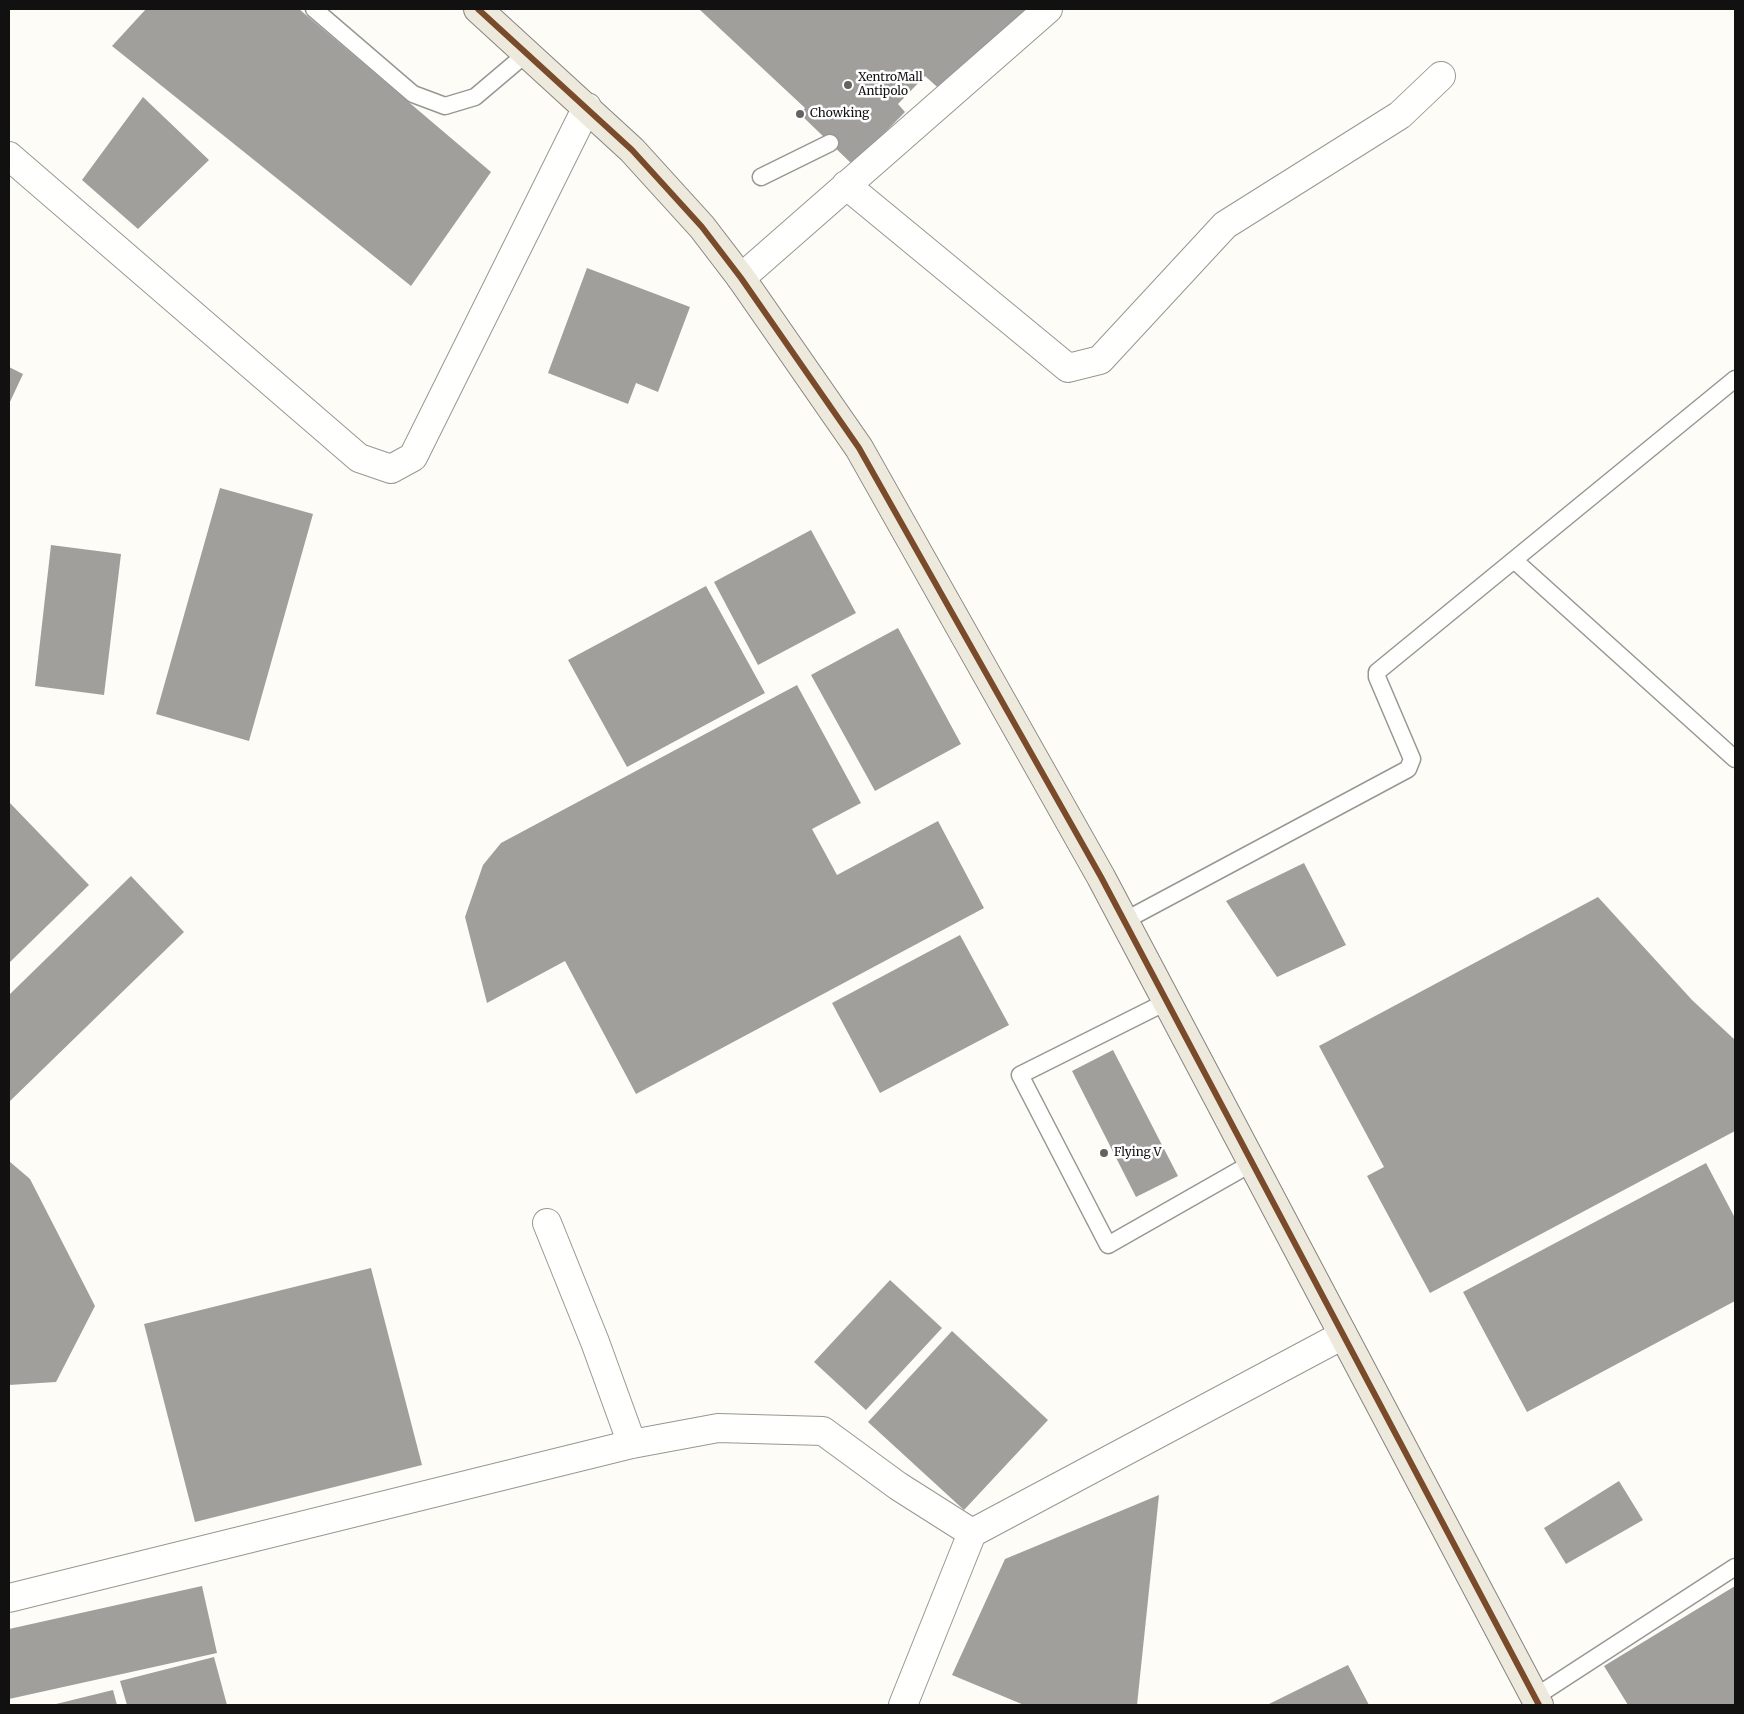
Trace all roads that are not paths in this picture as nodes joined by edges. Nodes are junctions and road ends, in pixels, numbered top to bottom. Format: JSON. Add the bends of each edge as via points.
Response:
{"nodes":[{"id":1,"x":314,"y":9,"type":"edge"},
{"id":2,"x":478,"y":9,"type":"edge"},
{"id":3,"x":1048,"y":9,"type":"edge"},
{"id":4,"x":527,"y":53,"type":"junction"},
{"id":5,"x":1442,"y":76,"type":"dead end"},
{"id":6,"x":587,"y":107,"type":"junction"},
{"id":7,"x":830,"y":143,"type":"dead end"},
{"id":8,"x":12,"y":168,"type":"edge"},
{"id":9,"x":761,"y":177,"type":"dead end"},
{"id":10,"x":846,"y":185,"type":"junction"},
{"id":11,"x":741,"y":278,"type":"junction"},
{"id":12,"x":1735,"y":379,"type":"edge"},
{"id":13,"x":1514,"y":560,"type":"junction"},
{"id":14,"x":1735,"y":759,"type":"edge"},
{"id":15,"x":1124,"y":922,"type":"junction"},
{"id":16,"x":1166,"y":1002,"type":"junction"},
{"id":17,"x":1252,"y":1163,"type":"junction"},
{"id":18,"x":548,"y":1224,"type":"dead end"},
{"id":19,"x":1343,"y":1335,"type":"junction"},
{"id":20,"x":632,"y":1444,"type":"junction"},
{"id":21,"x":972,"y":1533,"type":"junction"},
{"id":22,"x":1735,"y":1567,"type":"edge"},
{"id":23,"x":9,"y":1598,"type":"edge"},
{"id":24,"x":1537,"y":1701,"type":"edge"},
{"id":25,"x":903,"y":1705,"type":"edge"}],
"edges":[{"from":1,"to":4,"type":"lane","via":[[412,94],[445,106],[475,97]]},
{"from":2,"to":4,"type":"main road"},
{"from":3,"to":10,"type":"street"},
{"from":4,"to":6,"type":"main road"},
{"from":5,"to":10,"type":"street","via":[[1400,115],[1224,225],[1100,360],[1068,368]]},
{"from":6,"to":8,"type":"street","via":[[413,457],[391,469],[359,458]]},
{"from":6,"to":11,"type":"main road","via":[[632,150],[702,227]]},
{"from":7,"to":9,"type":"lane"},
{"from":10,"to":11,"type":"street"},
{"from":11,"to":15,"type":"main road","via":[[859,448]]},
{"from":12,"to":13,"type":"lane"},
{"from":13,"to":14,"type":"lane"},
{"from":13,"to":15,"type":"lane","via":[[1377,672],[1412,759],[1408,769]]},
{"from":15,"to":16,"type":"main road"},
{"from":16,"to":17,"type":"main road"},
{"from":16,"to":17,"type":"lane","via":[[1020,1075],[1108,1245]]},
{"from":17,"to":19,"type":"main road"},
{"from":18,"to":20,"type":"street"},
{"from":19,"to":21,"type":"street"},
{"from":19,"to":24,"type":"main road"},
{"from":20,"to":21,"type":"street","via":[[718,1428],[823,1431],[898,1486]]},
{"from":20,"to":23,"type":"street"},
{"from":21,"to":25,"type":"street"},
{"from":22,"to":24,"type":"lane"}]}
